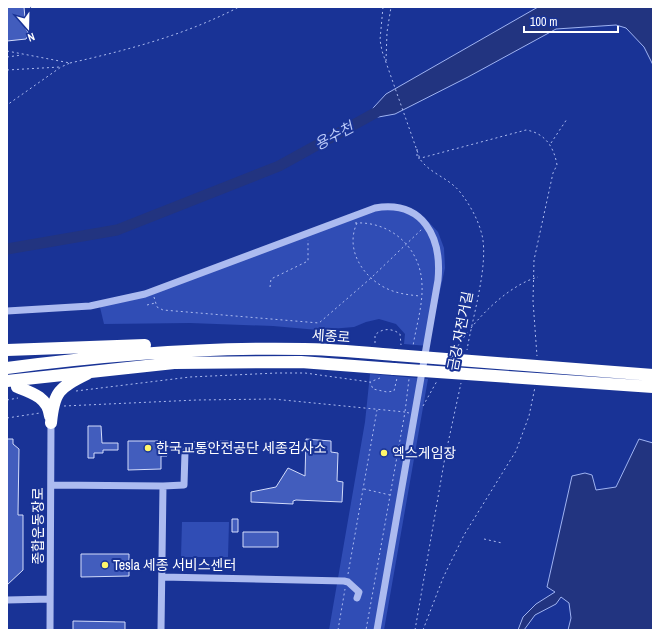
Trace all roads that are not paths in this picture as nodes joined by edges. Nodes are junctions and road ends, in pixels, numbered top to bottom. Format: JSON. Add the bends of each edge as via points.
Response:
{"nodes":[{"id":1,"x":7,"y":311,"type":"edge"},
{"id":2,"x":306,"y":349,"type":"junction"},
{"id":3,"x":7,"y":350,"type":"edge"},
{"id":4,"x":7,"y":368,"type":"edge"},
{"id":5,"x":118,"y":368,"type":"junction"},
{"id":6,"x":88,"y":373,"type":"junction"},
{"id":7,"x":653,"y":375,"type":"edge"},
{"id":8,"x":653,"y":387,"type":"edge"},
{"id":9,"x":12,"y":389,"type":"edge"},
{"id":10,"x":51,"y":423,"type":"junction"},
{"id":11,"x":227,"y":444,"type":"dead end"},
{"id":12,"x":51,"y":485,"type":"junction"},
{"id":13,"x":163,"y":486,"type":"junction"},
{"id":14,"x":162,"y":577,"type":"junction"},
{"id":15,"x":357,"y":598,"type":"dead end"},
{"id":16,"x":50,"y":599,"type":"junction"},
{"id":17,"x":7,"y":600,"type":"edge"},
{"id":18,"x":50,"y":630,"type":"edge"},
{"id":19,"x":161,"y":630,"type":"edge"},
{"id":20,"x":377,"y":630,"type":"edge"}],
"edges":[{"from":1,"to":20,"type":"street","via":[[90,306],[152,291],[375,208],[394,206],[412,211],[426,224],[437,248],[440,265]]},
{"from":2,"to":3,"type":"highway","via":[[222,344]]},
{"from":2,"to":4,"type":"highway","name":"세종로","via":[[171,351]]},
{"from":2,"to":7,"type":"highway","name":"세종로","bridge":true},
{"from":5,"to":6,"type":"highway"},
{"from":5,"to":8,"type":"highway","name":"세종로","bridge":true,"via":[[174,363],[301,362],[396,372]]},
{"from":5,"to":9,"type":"highway","name":"세종로"},
{"from":6,"to":9,"type":"highway"},
{"from":6,"to":10,"type":"highway","via":[[70,382],[56,395]]},
{"from":9,"to":10,"type":"highway","via":[[40,397],[49,411]]},
{"from":10,"to":12,"type":"street","name":"종합운동장로"},
{"from":11,"to":13,"type":"street","via":[[193,445],[185,452],[184,485]]},
{"from":12,"to":13,"type":"street"},
{"from":12,"to":16,"type":"street","name":"종합운동장로"},
{"from":13,"to":14,"type":"street"},
{"from":14,"to":15,"type":"street","via":[[346,582],[359,592]]},
{"from":14,"to":19,"type":"street"},
{"from":16,"to":17,"type":"street"},
{"from":16,"to":18,"type":"street","name":"종합운동장로"}]}
